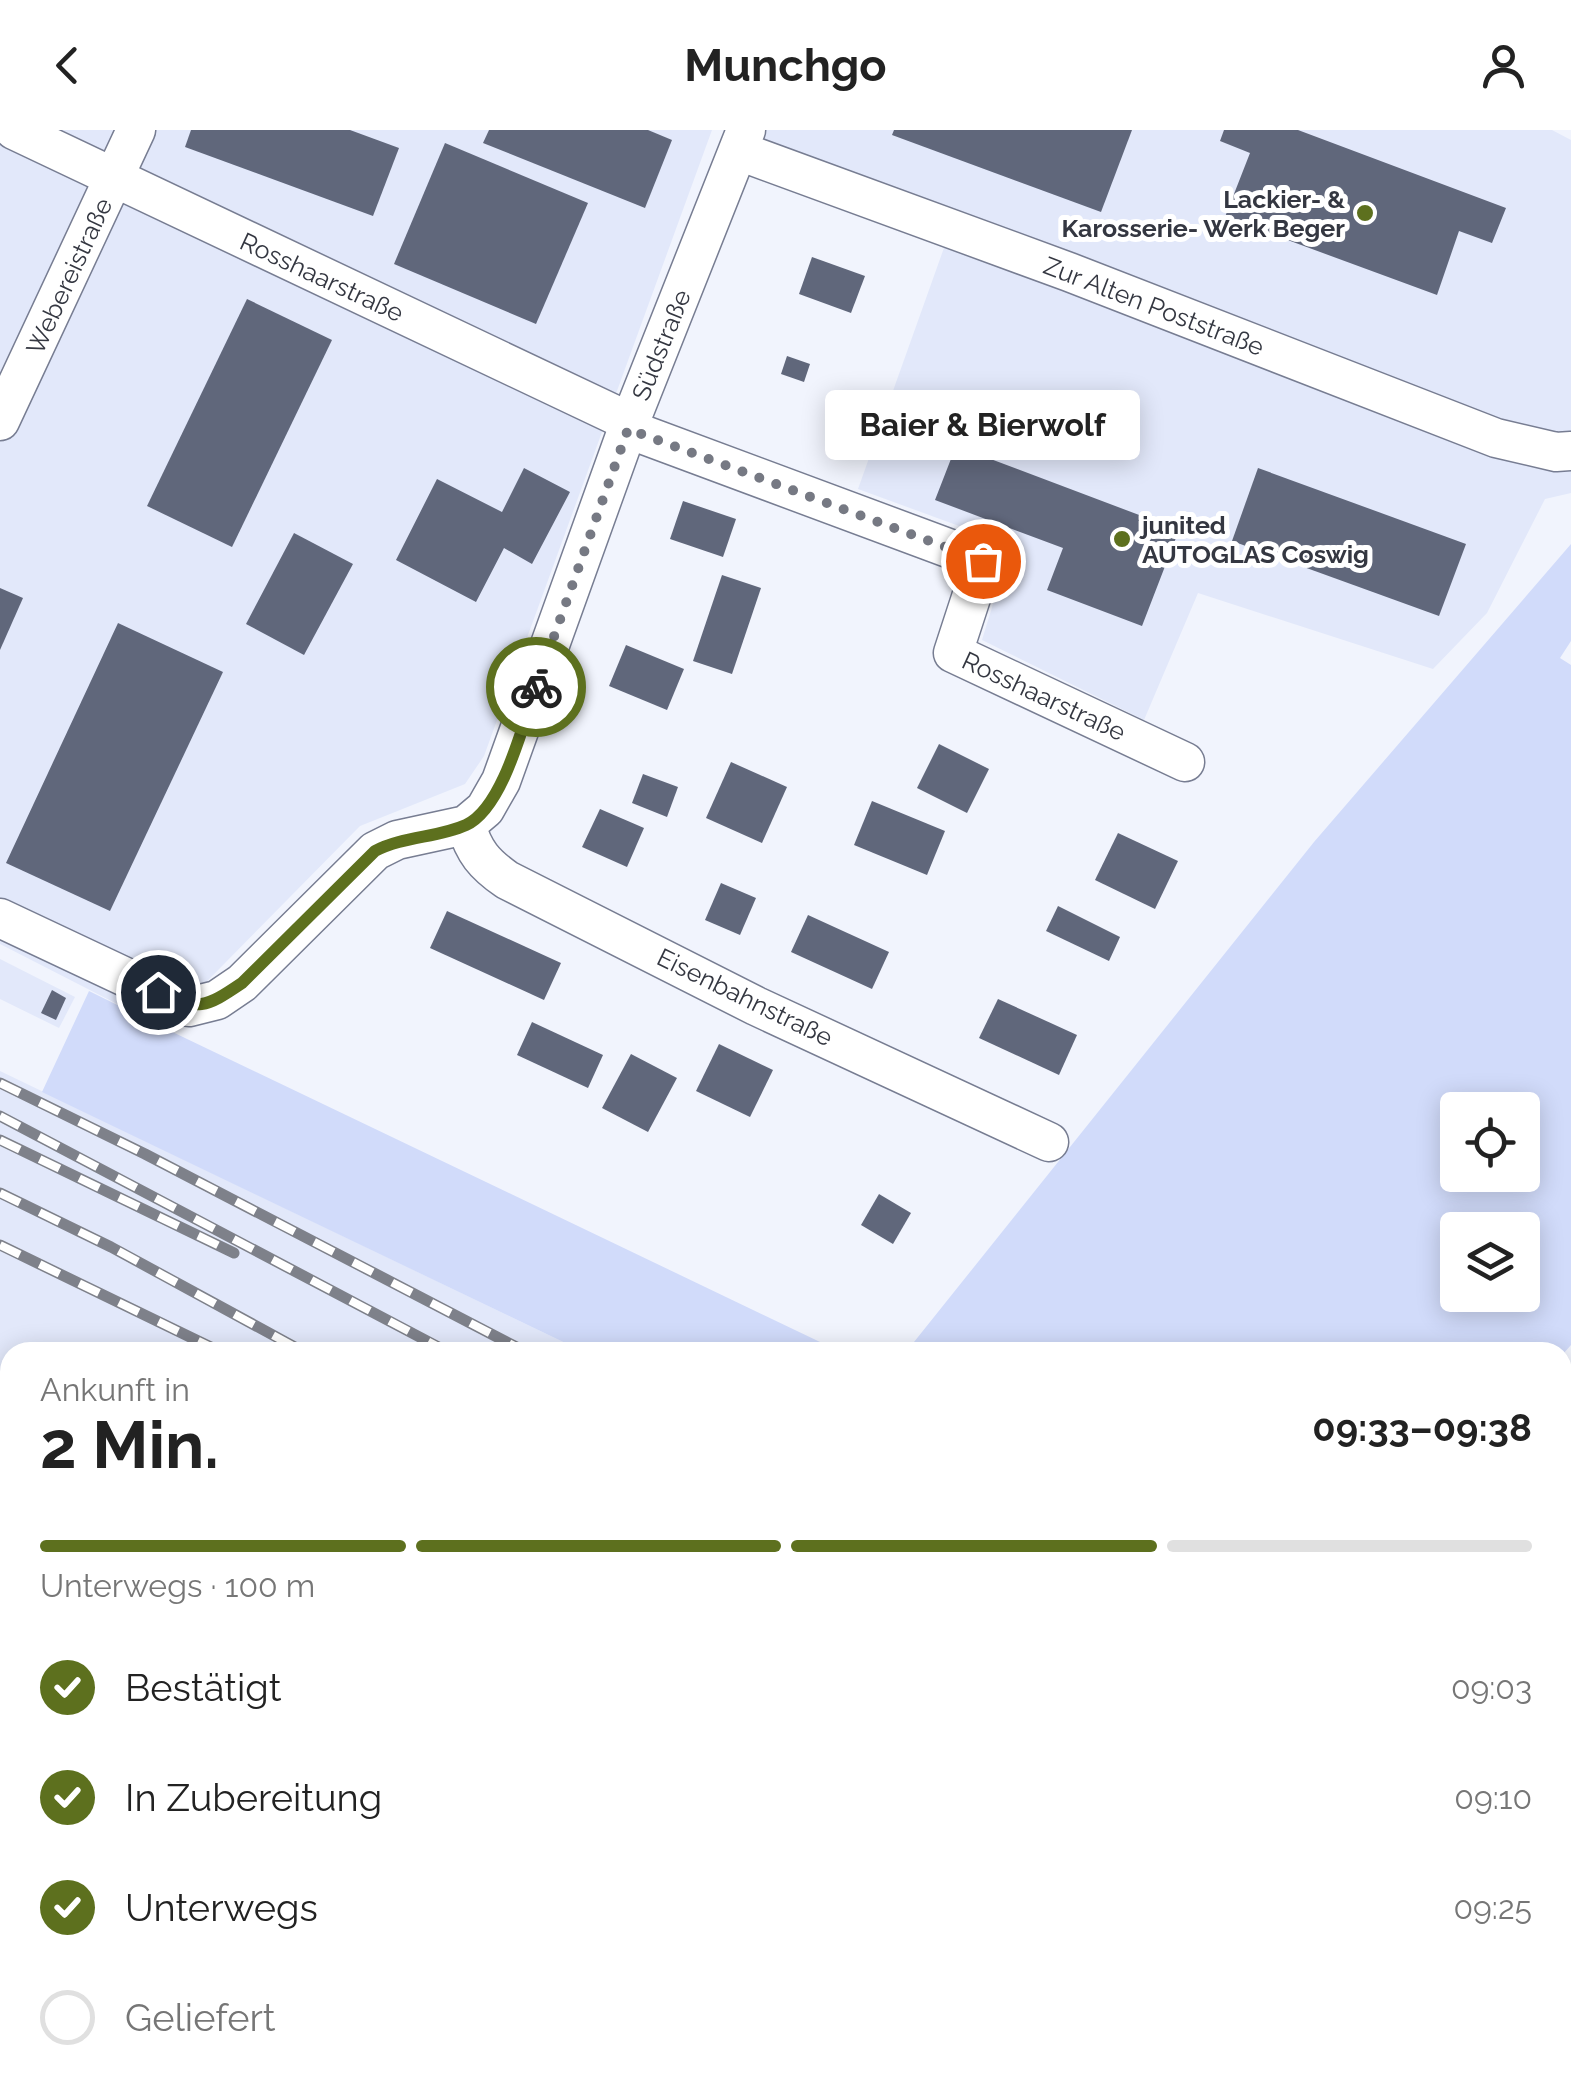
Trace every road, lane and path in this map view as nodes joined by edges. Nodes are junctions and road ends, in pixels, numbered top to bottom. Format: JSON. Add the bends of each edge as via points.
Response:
{"nodes":[{"id":1,"x":14,"y":130,"type":"edge"},
{"id":2,"x":136,"y":130,"type":"edge"},
{"id":3,"x":743,"y":140,"type":"edge"},
{"id":4,"x":114,"y":180,"type":"junction"},
{"id":5,"x":0,"y":421,"type":"edge"},
{"id":6,"x":629,"y":426,"type":"junction"},
{"id":7,"x":1571,"y":450,"type":"edge"},
{"id":8,"x":1185,"y":762,"type":"dead end"},
{"id":9,"x":466,"y":825,"type":"junction"},
{"id":10,"x":0,"y":918,"type":"edge"},
{"id":11,"x":1049,"y":1142,"type":"dead end"}],
"edges":[{"from":1,"to":4,"type":"street","name":"Rosshaarstraße"},
{"from":2,"to":4,"type":"street","name":"Webereistraße"},
{"from":3,"to":6,"type":"street","name":"Südstraße"},
{"from":3,"to":7,"type":"street","name":"Zur Alten Poststraße","via":[[1496,438]]},
{"from":4,"to":5,"type":"street","name":"Webereistraße"},
{"from":4,"to":6,"type":"street","name":"Rosshaarstraße"},
{"from":6,"to":8,"type":"street","name":"Rosshaarstraße","via":[[983,561],[952,653]]},
{"from":6,"to":9,"type":"street","name":"Südstraße","via":[[501,781]]},
{"from":9,"to":10,"type":"street","via":[[375,851],[242,983],[190,1007]]},
{"from":9,"to":11,"type":"street","name":"Eisenbahnstraße","via":[[473,850],[507,880],[756,1006]]}]}
